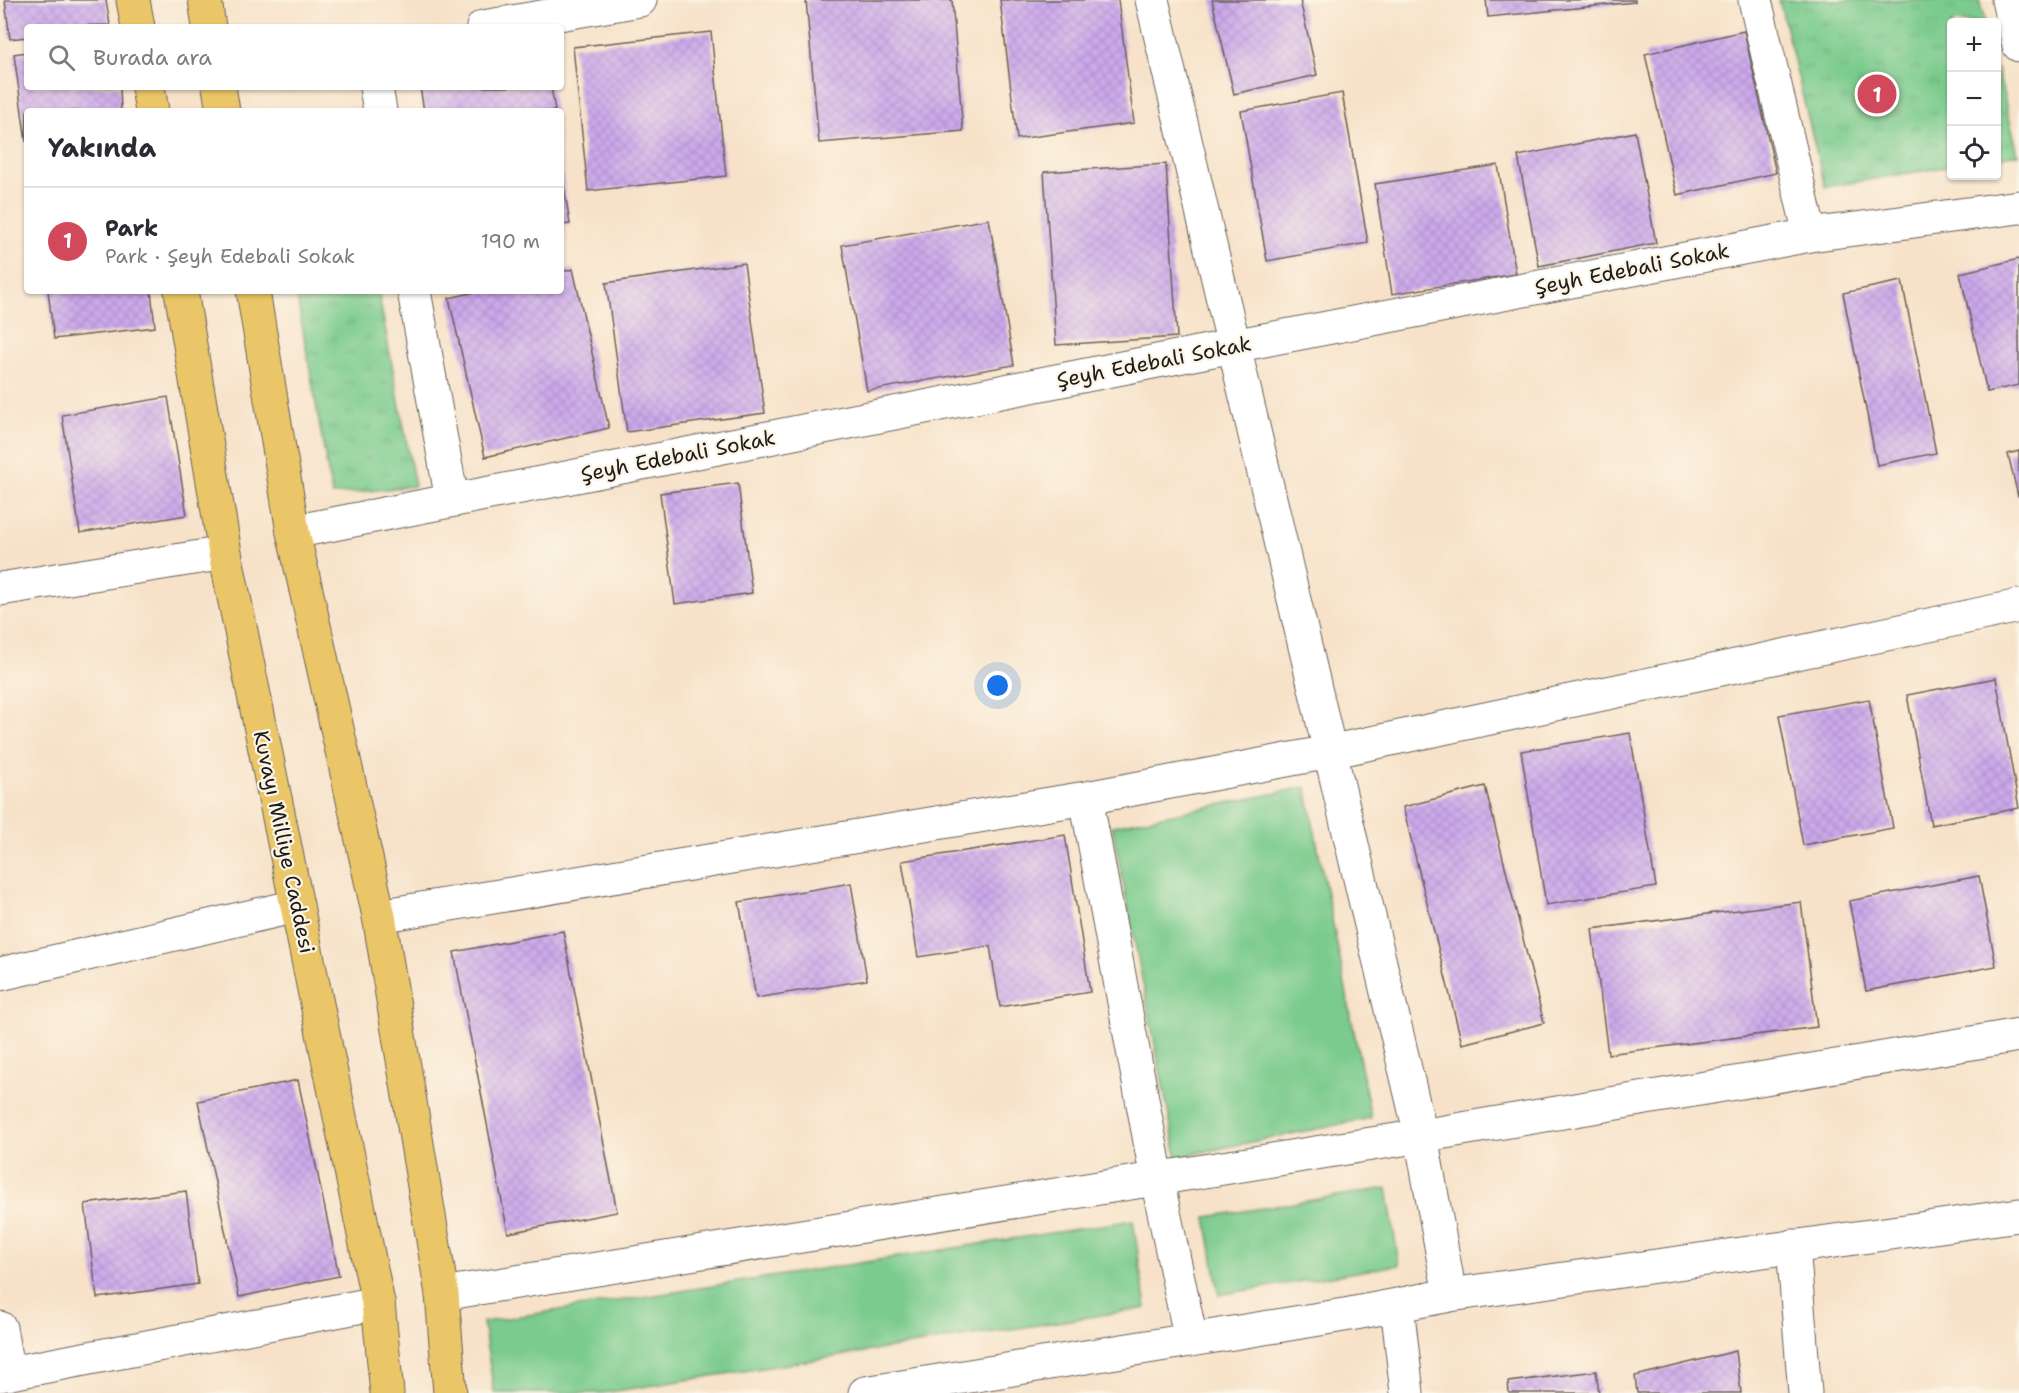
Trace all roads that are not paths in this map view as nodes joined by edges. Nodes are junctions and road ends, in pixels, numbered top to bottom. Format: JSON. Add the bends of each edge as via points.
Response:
{"nodes":[{"id":1,"x":133,"y":0,"type":"edge"},
{"id":2,"x":205,"y":0,"type":"edge"},
{"id":3,"x":640,"y":0,"type":"edge"},
{"id":4,"x":1152,"y":0,"type":"edge"},
{"id":5,"x":1755,"y":0,"type":"edge"},
{"id":6,"x":2008,"y":0,"type":"edge"},
{"id":7,"x":137,"y":24,"type":"edge"},
{"id":8,"x":209,"y":24,"type":"edge"},
{"id":9,"x":500,"y":24,"type":"edge"},
{"id":10,"x":2019,"y":45,"type":"edge"},
{"id":11,"x":148,"y":90,"type":"edge"},
{"id":12,"x":220,"y":90,"type":"edge"},
{"id":13,"x":376,"y":90,"type":"edge"},
{"id":14,"x":152,"y":108,"type":"edge"},
{"id":15,"x":222,"y":108,"type":"edge"},
{"id":16,"x":380,"y":108,"type":"edge"},
{"id":17,"x":2019,"y":207,"type":"edge"},
{"id":18,"x":1810,"y":235,"type":"junction"},
{"id":19,"x":182,"y":294,"type":"edge"},
{"id":20,"x":253,"y":294,"type":"edge"},
{"id":21,"x":415,"y":294,"type":"edge"},
{"id":22,"x":1233,"y":346,"type":"junction"},
{"id":23,"x":452,"y":500,"type":"junction"},
{"id":24,"x":293,"y":532,"type":"junction"},
{"id":25,"x":225,"y":553,"type":"junction"},
{"id":26,"x":0,"y":589,"type":"edge"},
{"id":27,"x":2019,"y":606,"type":"edge"},
{"id":28,"x":1329,"y":752,"type":"junction"},
{"id":29,"x":1086,"y":798,"type":"junction"},
{"id":30,"x":297,"y":906,"type":"junction"},
{"id":31,"x":379,"y":916,"type":"junction"},
{"id":32,"x":0,"y":974,"type":"edge"},
{"id":33,"x":2019,"y":1035,"type":"edge"},
{"id":34,"x":1421,"y":1136,"type":"junction"},
{"id":35,"x":1157,"y":1179,"type":"junction"},
{"id":36,"x":2019,"y":1215,"type":"edge"},
{"id":37,"x":1793,"y":1246,"type":"junction"},
{"id":38,"x":442,"y":1293,"type":"junction"},
{"id":39,"x":1450,"y":1295,"type":"junction"},
{"id":40,"x":378,"y":1303,"type":"junction"},
{"id":41,"x":1397,"y":1305,"type":"junction"},
{"id":42,"x":0,"y":1328,"type":"edge"},
{"id":43,"x":1191,"y":1340,"type":"junction"},
{"id":44,"x":4,"y":1374,"type":"edge"},
{"id":45,"x":387,"y":1393,"type":"edge"},
{"id":46,"x":450,"y":1393,"type":"edge"},
{"id":47,"x":865,"y":1393,"type":"edge"},
{"id":48,"x":1407,"y":1393,"type":"edge"},
{"id":49,"x":1805,"y":1393,"type":"edge"}],
"edges":[{"from":1,"to":7,"type":"main road"},
{"from":2,"to":8,"type":"main road"},
{"from":3,"to":9,"type":"street"},
{"from":4,"to":22,"type":"street"},
{"from":5,"to":18,"type":"street"},
{"from":6,"to":10,"type":"street"},
{"from":11,"to":14,"type":"main road"},
{"from":12,"to":15,"type":"main road"},
{"from":13,"to":16,"type":"street"},
{"from":17,"to":18,"type":"street","name":"Şeyh Edebali Sokak"},
{"from":18,"to":22,"type":"street","name":"Şeyh Edebali Sokak"},
{"from":19,"to":25,"type":"main road","name":"Kuvayı Milliye Caddesi"},
{"from":20,"to":24,"type":"main road"},
{"from":21,"to":23,"type":"street"},
{"from":22,"to":23,"type":"street","name":"Şeyh Edebali Sokak"},
{"from":22,"to":28,"type":"street"},
{"from":23,"to":24,"type":"street","name":"Şeyh Edebali Sokak"},
{"from":24,"to":31,"type":"main road"},
{"from":25,"to":26,"type":"street"},
{"from":25,"to":30,"type":"main road","name":"Kuvayı Milliye Caddesi"},
{"from":27,"to":28,"type":"street"},
{"from":28,"to":29,"type":"street"},
{"from":28,"to":34,"type":"street"},
{"from":29,"to":31,"type":"street"},
{"from":29,"to":35,"type":"street"},
{"from":30,"to":32,"type":"street"},
{"from":30,"to":40,"type":"main road","name":"Kuvayı Milliye Caddesi"},
{"from":31,"to":38,"type":"main road"},
{"from":33,"to":34,"type":"street"},
{"from":34,"to":35,"type":"street"},
{"from":34,"to":39,"type":"street"},
{"from":35,"to":38,"type":"street"},
{"from":35,"to":43,"type":"street"},
{"from":36,"to":37,"type":"street"},
{"from":37,"to":39,"type":"street"},
{"from":37,"to":49,"type":"street"},
{"from":38,"to":46,"type":"main road"},
{"from":39,"to":41,"type":"street"},
{"from":40,"to":44,"type":"street"},
{"from":40,"to":45,"type":"main road","name":"Kuvayı Milliye Caddesi"},
{"from":41,"to":43,"type":"street"},
{"from":41,"to":48,"type":"street"},
{"from":42,"to":44,"type":"street"},
{"from":43,"to":47,"type":"street"}]}
